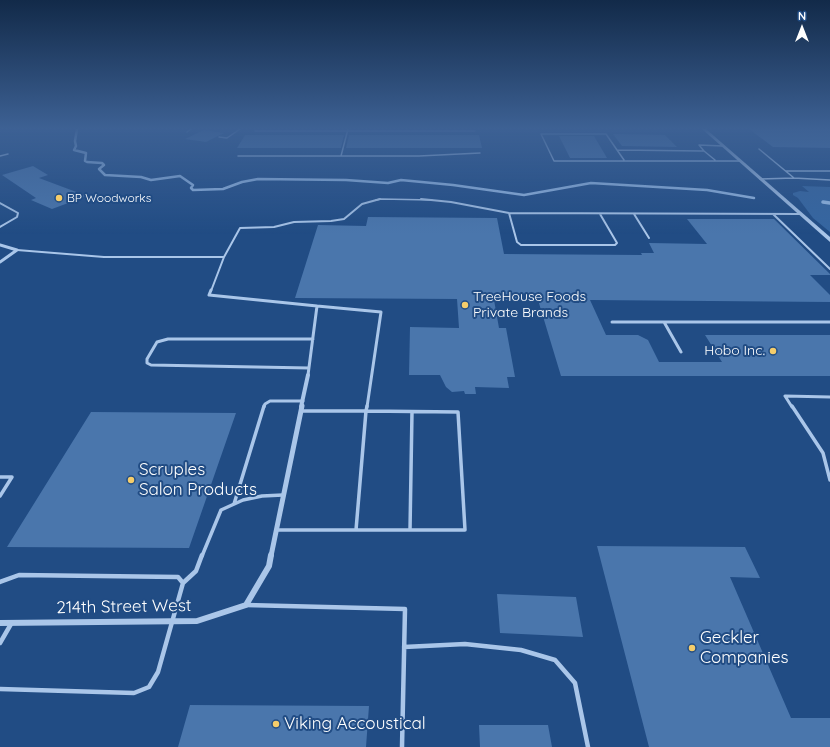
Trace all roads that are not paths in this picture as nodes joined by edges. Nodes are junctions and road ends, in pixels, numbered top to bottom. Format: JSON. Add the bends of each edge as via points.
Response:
{"nodes":[{"id":1,"x":743,"y":164,"type":"edge"},
{"id":2,"x":777,"y":164,"type":"edge"},
{"id":3,"x":786,"y":171,"type":"junction"},
{"id":4,"x":830,"y":171,"type":"edge"},
{"id":5,"x":794,"y":178,"type":"junction"},
{"id":6,"x":760,"y":179,"type":"junction"},
{"id":7,"x":830,"y":180,"type":"edge"},
{"id":8,"x":0,"y":203,"type":"edge"},
{"id":9,"x":509,"y":213,"type":"junction"},
{"id":10,"x":600,"y":214,"type":"junction"},
{"id":11,"x":634,"y":214,"type":"junction"},
{"id":12,"x":773,"y":214,"type":"junction"},
{"id":13,"x":801,"y":214,"type":"junction"},
{"id":14,"x":0,"y":226,"type":"edge"},
{"id":15,"x":649,"y":238,"type":"dead end"},
{"id":16,"x":829,"y":238,"type":"edge"},
{"id":17,"x":0,"y":245,"type":"edge"},
{"id":18,"x":17,"y":250,"type":"junction"},
{"id":19,"x":224,"y":257,"type":"junction"},
{"id":20,"x":0,"y":262,"type":"edge"},
{"id":21,"x":830,"y":270,"type":"edge"},
{"id":22,"x":317,"y":306,"type":"junction"},
{"id":23,"x":612,"y":322,"type":"dead end"},
{"id":24,"x":664,"y":322,"type":"junction"},
{"id":25,"x":830,"y":322,"type":"edge"},
{"id":26,"x":313,"y":339,"type":"junction"},
{"id":27,"x":680,"y":352,"type":"dead end"},
{"id":28,"x":309,"y":368,"type":"junction"},
{"id":29,"x":308,"y":375,"type":"joint"},
{"id":30,"x":830,"y":397,"type":"edge"},
{"id":31,"x":303,"y":401,"type":"junction"},
{"id":32,"x":301,"y":411,"type":"junction"},
{"id":33,"x":366,"y":411,"type":"junction"},
{"id":34,"x":412,"y":412,"type":"junction"},
{"id":35,"x":0,"y":477,"type":"edge"},
{"id":36,"x":830,"y":480,"type":"edge"},
{"id":37,"x":283,"y":495,"type":"junction"},
{"id":38,"x":0,"y":496,"type":"edge"},
{"id":39,"x":233,"y":505,"type":"junction"},
{"id":40,"x":276,"y":530,"type":"junction"},
{"id":41,"x":356,"y":530,"type":"junction"},
{"id":42,"x":410,"y":530,"type":"junction"},
{"id":43,"x":0,"y":582,"type":"edge"},
{"id":44,"x":183,"y":583,"type":"junction"},
{"id":45,"x":246,"y":605,"type":"junction"},
{"id":46,"x":173,"y":621,"type":"junction"},
{"id":47,"x":0,"y":623,"type":"edge"},
{"id":48,"x":12,"y":623,"type":"junction"},
{"id":49,"x":0,"y":643,"type":"edge"},
{"id":50,"x":404,"y":647,"type":"junction"},
{"id":51,"x":0,"y":689,"type":"edge"},
{"id":52,"x":402,"y":747,"type":"edge"},
{"id":53,"x":588,"y":747,"type":"edge"}],
"edges":[{"from":1,"to":6,"type":"street"},
{"from":2,"to":3,"type":"lane"},
{"from":3,"to":4,"type":"lane"},
{"from":3,"to":5,"type":"lane"},
{"from":5,"to":6,"type":"lane"},
{"from":5,"to":7,"type":"lane"},
{"from":6,"to":13,"type":"street"},
{"from":8,"to":14,"type":"lane","via":[[18,213],[17,217]]},
{"from":9,"to":10,"type":"lane"},
{"from":9,"to":10,"type":"lane","via":[[521,245],[615,245],[617,243]]},
{"from":9,"to":19,"type":"lane","via":[[451,202],[381,199],[362,204],[344,218],[331,221],[240,228]]},
{"from":10,"to":11,"type":"lane"},
{"from":11,"to":12,"type":"lane"},
{"from":11,"to":15,"type":"lane"},
{"from":12,"to":13,"type":"lane"},
{"from":12,"to":21,"type":"lane"},
{"from":13,"to":16,"type":"street"},
{"from":17,"to":18,"type":"street"},
{"from":18,"to":19,"type":"lane","via":[[104,257]]},
{"from":18,"to":20,"type":"street"},
{"from":19,"to":22,"type":"lane","via":[[209,295]]},
{"from":22,"to":26,"type":"lane"},
{"from":22,"to":33,"type":"lane","via":[[381,312]]},
{"from":23,"to":24,"type":"lane"},
{"from":24,"to":25,"type":"lane"},
{"from":24,"to":27,"type":"lane"},
{"from":26,"to":28,"type":"lane"},
{"from":26,"to":28,"type":"lane","via":[[161,340],[157,342],[147,359],[147,363],[151,365]]},
{"from":28,"to":29,"type":"lane"},
{"from":29,"to":31,"type":"street"},
{"from":30,"to":36,"type":"lane","via":[[784,396],[823,453]]},
{"from":31,"to":32,"type":"street"},
{"from":31,"to":39,"type":"lane","via":[[270,401],[265,404]]},
{"from":32,"to":33,"type":"lane"},
{"from":32,"to":37,"type":"street"},
{"from":33,"to":34,"type":"lane"},
{"from":33,"to":41,"type":"lane"},
{"from":34,"to":42,"type":"lane"},
{"from":34,"to":42,"type":"lane","via":[[458,412],[465,530]]},
{"from":35,"to":38,"type":"lane","via":[[12,477]]},
{"from":37,"to":39,"type":"lane","via":[[262,496]]},
{"from":37,"to":40,"type":"street"},
{"from":39,"to":44,"type":"lane","via":[[221,510],[196,571]]},
{"from":40,"to":41,"type":"lane"},
{"from":40,"to":45,"type":"street","via":[[269,566]]},
{"from":41,"to":42,"type":"lane"},
{"from":43,"to":44,"type":"lane","via":[[5,578],[19,575],[178,577]]},
{"from":44,"to":46,"type":"lane"},
{"from":45,"to":46,"type":"street","name":"214th Street West","via":[[197,620]]},
{"from":45,"to":50,"type":"lane","via":[[405,610]]},
{"from":46,"to":48,"type":"street","name":"214th Street West"},
{"from":46,"to":51,"type":"lane","via":[[158,672],[149,687],[134,693]]},
{"from":47,"to":48,"type":"street","name":"214th Street West"},
{"from":48,"to":49,"type":"lane"},
{"from":50,"to":52,"type":"lane"},
{"from":50,"to":53,"type":"lane","via":[[465,644],[520,650],[555,660],[575,683]]}]}
